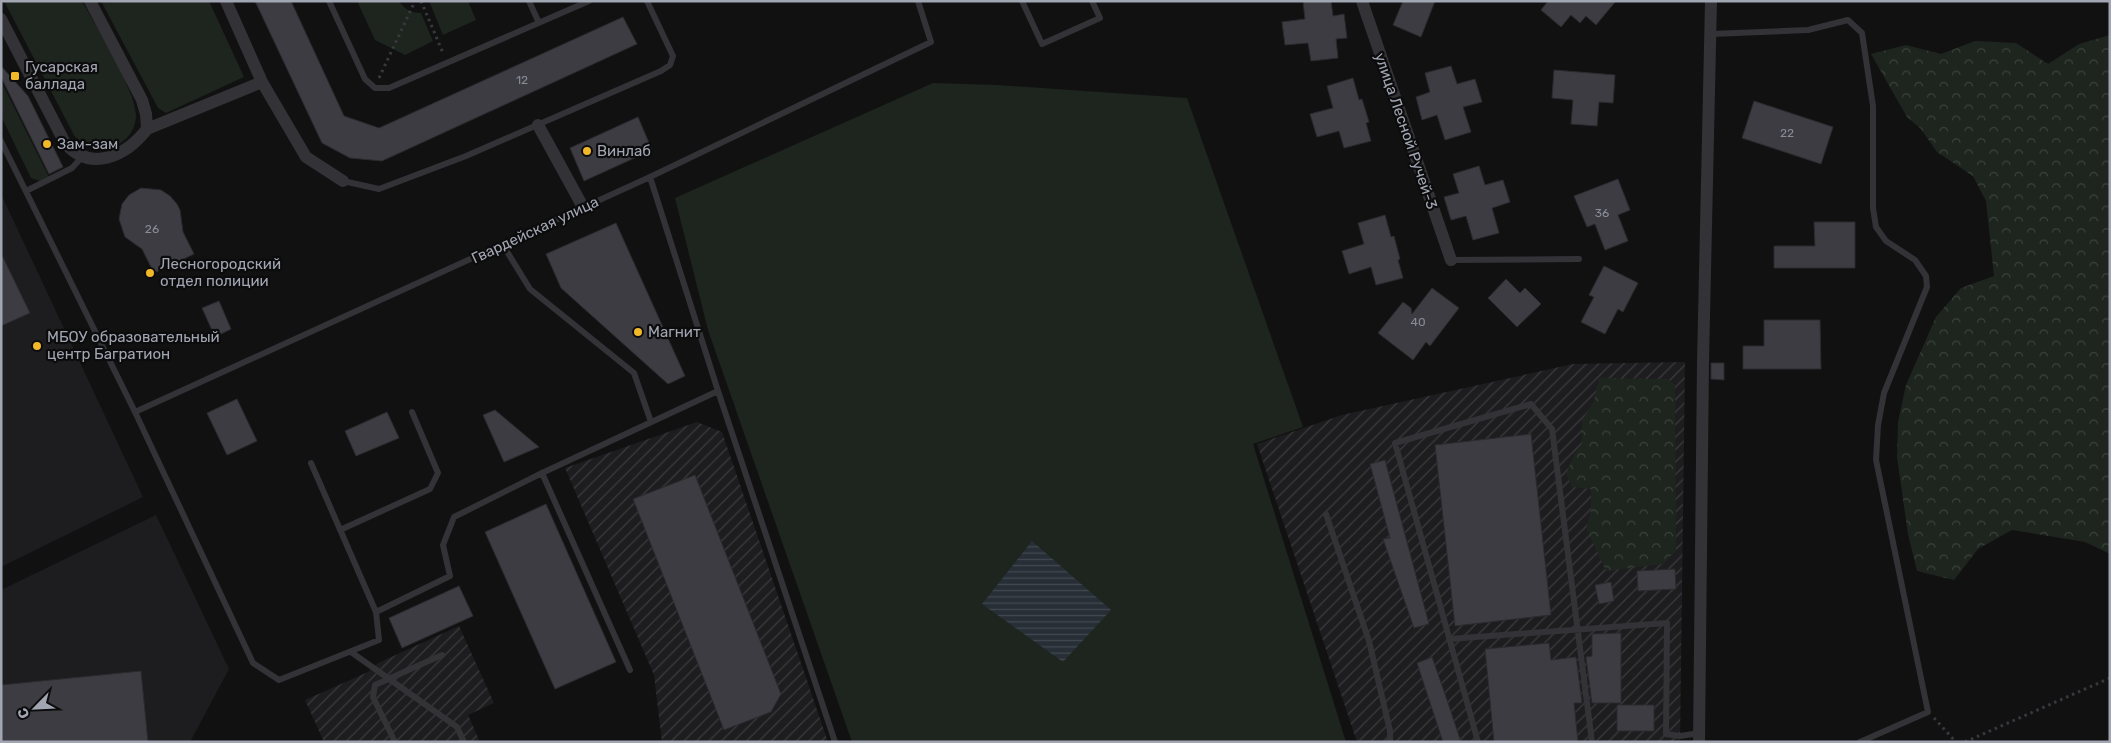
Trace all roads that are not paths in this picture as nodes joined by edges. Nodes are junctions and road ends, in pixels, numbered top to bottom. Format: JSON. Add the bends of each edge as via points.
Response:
{"nodes":[{"id":1,"x":90,"y":1,"type":"edge"},
{"id":2,"x":226,"y":1,"type":"edge"},
{"id":3,"x":329,"y":1,"type":"edge"},
{"id":4,"x":529,"y":1,"type":"edge"},
{"id":5,"x":589,"y":1,"type":"edge"},
{"id":6,"x":647,"y":1,"type":"edge"},
{"id":7,"x":918,"y":1,"type":"edge"},
{"id":8,"x":1022,"y":1,"type":"edge"},
{"id":9,"x":1092,"y":1,"type":"edge"},
{"id":10,"x":1362,"y":1,"type":"edge"},
{"id":11,"x":1711,"y":1,"type":"edge"},
{"id":12,"x":1,"y":19,"type":"edge"},
{"id":13,"x":539,"y":23,"type":"junction"},
{"id":14,"x":1711,"y":34,"type":"junction"},
{"id":15,"x":262,"y":82,"type":"junction"},
{"id":16,"x":538,"y":125,"type":"junction"},
{"id":17,"x":148,"y":130,"type":"junction"},
{"id":18,"x":1,"y":141,"type":"edge"},
{"id":19,"x":82,"y":157,"type":"junction"},
{"id":20,"x":650,"y":177,"type":"junction"},
{"id":21,"x":343,"y":181,"type":"joint"},
{"id":22,"x":26,"y":191,"type":"junction"},
{"id":23,"x":583,"y":208,"type":"junction"},
{"id":24,"x":503,"y":245,"type":"junction"},
{"id":25,"x":1579,"y":259,"type":"dead end"},
{"id":26,"x":1451,"y":260,"type":"joint"},
{"id":27,"x":718,"y":391,"type":"junction"},
{"id":28,"x":135,"y":412,"type":"junction"},
{"id":29,"x":412,"y":412,"type":"dead end"},
{"id":30,"x":651,"y":422,"type":"junction"},
{"id":31,"x":311,"y":463,"type":"dead end"},
{"id":32,"x":542,"y":472,"type":"junction"},
{"id":33,"x":1326,"y":514,"type":"dead end"},
{"id":34,"x":340,"y":530,"type":"junction"},
{"id":35,"x":376,"y":612,"type":"junction"},
{"id":36,"x":1577,"y":630,"type":"junction"},
{"id":37,"x":1449,"y":639,"type":"junction"},
{"id":38,"x":351,"y":652,"type":"junction"},
{"id":39,"x":442,"y":655,"type":"dead end"},
{"id":40,"x":630,"y":670,"type":"dead end"},
{"id":41,"x":389,"y":679,"type":"junction"},
{"id":42,"x":1700,"y":738,"type":"edge"},
{"id":43,"x":395,"y":742,"type":"edge"},
{"id":44,"x":464,"y":742,"type":"edge"},
{"id":45,"x":835,"y":742,"type":"edge"},
{"id":46,"x":1390,"y":742,"type":"edge"},
{"id":47,"x":1478,"y":742,"type":"edge"},
{"id":48,"x":1592,"y":742,"type":"edge"},
{"id":49,"x":1860,"y":742,"type":"edge"}],
"edges":[{"from":1,"to":17,"type":"street","via":[[142,100]]},
{"from":2,"to":15,"type":"street"},
{"from":3,"to":13,"type":"lane","via":[[365,79],[375,88],[388,88]]},
{"from":4,"to":13,"type":"lane"},
{"from":5,"to":13,"type":"lane"},
{"from":6,"to":16,"type":"lane","via":[[673,56],[670,65]]},
{"from":7,"to":20,"type":"lane","name":"Гвардейская улица","via":[[931,42]]},
{"from":8,"to":9,"type":"lane","via":[[1042,44],[1100,18]]},
{"from":10,"to":26,"type":"street","name":"улица Лесной Ручей-3"},
{"from":11,"to":14,"type":"street"},
{"from":12,"to":19,"type":"street","via":[[65,143]]},
{"from":14,"to":42,"type":"street","via":[[1703,362]]},
{"from":14,"to":49,"type":"lane","via":[[1808,30],[1848,20],[1862,33],[1873,106],[1873,208],[1876,227],[1886,241],[1915,260],[1926,276],[1927,288],[1884,393],[1876,460],[1928,712]]},
{"from":15,"to":17,"type":"street"},
{"from":15,"to":21,"type":"street","via":[[306,157]]},
{"from":16,"to":21,"type":"lane","via":[[379,189]]},
{"from":16,"to":23,"type":"street"},
{"from":17,"to":19,"type":"street","via":[[139,140],[115,155],[102,160]]},
{"from":18,"to":22,"type":"lane"},
{"from":19,"to":22,"type":"lane","via":[[72,168]]},
{"from":20,"to":23,"type":"lane","name":"Гвардейская улица"},
{"from":20,"to":27,"type":"lane"},
{"from":22,"to":28,"type":"lane"},
{"from":23,"to":24,"type":"lane","name":"Гвардейская улица"},
{"from":24,"to":28,"type":"lane","name":"Гвардейская улица"},
{"from":24,"to":30,"type":"lane","via":[[530,289],[634,373]]},
{"from":25,"to":26,"type":"lane"},
{"from":27,"to":30,"type":"lane"},
{"from":27,"to":45,"type":"lane"},
{"from":28,"to":38,"type":"lane","via":[[253,663],[279,680]]},
{"from":29,"to":34,"type":"lane","via":[[438,472],[430,489]]},
{"from":30,"to":32,"type":"lane"},
{"from":31,"to":34,"type":"lane"},
{"from":32,"to":35,"type":"lane","via":[[454,518],[443,545],[450,576]]},
{"from":32,"to":40,"type":"lane"},
{"from":33,"to":46,"type":"lane","via":[[1369,641]]},
{"from":34,"to":35,"type":"lane"},
{"from":35,"to":38,"type":"lane","via":[[379,640]]},
{"from":36,"to":37,"type":"lane"},
{"from":36,"to":37,"type":"lane","via":[[1552,429],[1531,404],[1395,443]]},
{"from":36,"to":42,"type":"lane","via":[[1667,623],[1666,734]]},
{"from":36,"to":48,"type":"lane"},
{"from":37,"to":47,"type":"lane"},
{"from":38,"to":41,"type":"lane"},
{"from":39,"to":41,"type":"lane"},
{"from":41,"to":43,"type":"lane","via":[[375,685],[373,697]]},
{"from":41,"to":44,"type":"lane","via":[[457,727]]}]}
